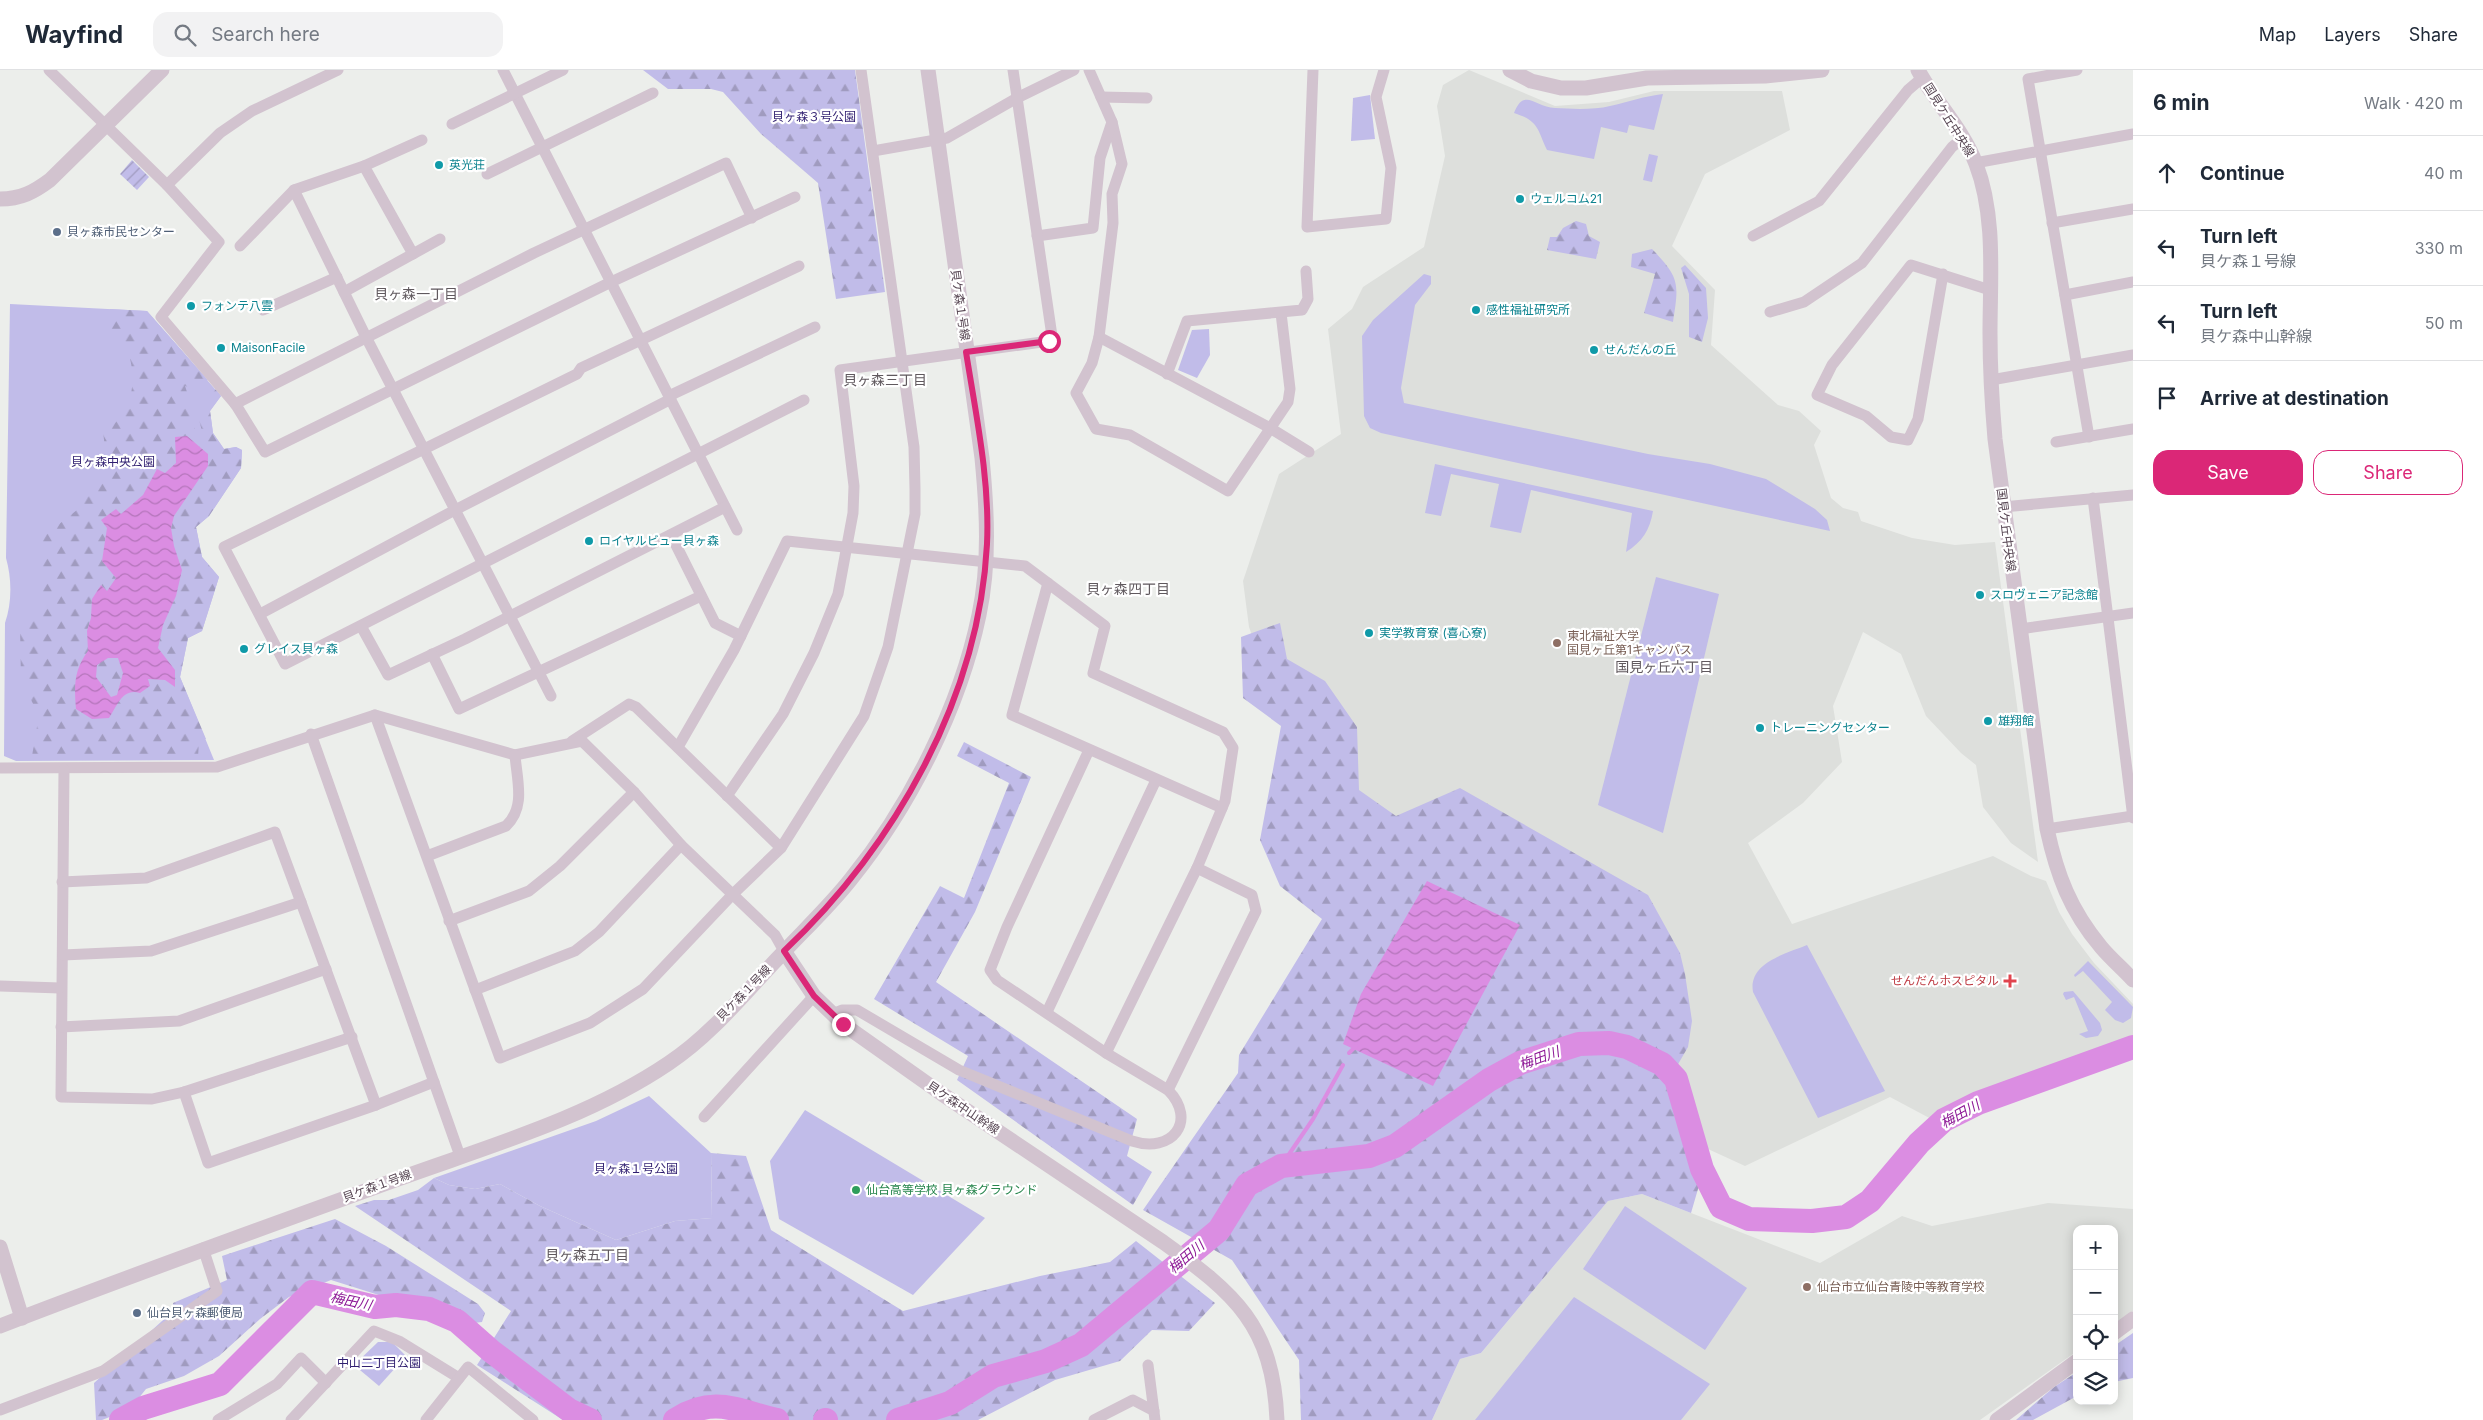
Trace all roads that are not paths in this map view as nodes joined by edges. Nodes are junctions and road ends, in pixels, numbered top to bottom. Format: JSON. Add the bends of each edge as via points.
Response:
{"nodes":[{"id":1,"x":49,"y":70,"type":"edge"},
{"id":2,"x":162,"y":70,"type":"edge"},
{"id":3,"x":338,"y":70,"type":"edge"},
{"id":4,"x":503,"y":70,"type":"edge"},
{"id":5,"x":563,"y":70,"type":"edge"},
{"id":6,"x":861,"y":70,"type":"edge"},
{"id":7,"x":928,"y":70,"type":"edge"},
{"id":8,"x":1013,"y":70,"type":"edge"},
{"id":9,"x":1074,"y":70,"type":"edge"},
{"id":10,"x":1089,"y":70,"type":"edge"},
{"id":11,"x":1314,"y":70,"type":"edge"},
{"id":12,"x":1384,"y":70,"type":"edge"},
{"id":13,"x":1510,"y":70,"type":"edge"},
{"id":14,"x":1822,"y":70,"type":"edge"},
{"id":15,"x":2077,"y":70,"type":"edge"},
{"id":16,"x":325,"y":73,"type":"edge"},
{"id":17,"x":1920,"y":74,"type":"edge"},
{"id":18,"x":515,"y":93,"type":"junction"},
{"id":19,"x":653,"y":93,"type":"dead end"},
{"id":20,"x":1100,"y":97,"type":"junction"},
{"id":21,"x":1017,"y":98,"type":"junction"},
{"id":22,"x":1147,"y":98,"type":"dead end"},
{"id":23,"x":1112,"y":122,"type":"junction"},
{"id":24,"x":452,"y":124,"type":"dead end"},
{"id":25,"x":106,"y":125,"type":"junction"},
{"id":26,"x":2133,"y":134,"type":"edge"},
{"id":27,"x":1963,"y":138,"type":"junction"},
{"id":28,"x":422,"y":140,"type":"dead end"},
{"id":29,"x":938,"y":142,"type":"junction"},
{"id":30,"x":542,"y":147,"type":"junction"},
{"id":31,"x":2040,"y":150,"type":"junction"},
{"id":32,"x":873,"y":151,"type":"junction"},
{"id":33,"x":1975,"y":162,"type":"junction"},
{"id":34,"x":364,"y":166,"type":"junction"},
{"id":35,"x":487,"y":174,"type":"dead end"},
{"id":36,"x":167,"y":185,"type":"junction"},
{"id":37,"x":294,"y":190,"type":"junction"},
{"id":38,"x":795,"y":197,"type":"dead end"},
{"id":39,"x":0,"y":199,"type":"edge"},
{"id":40,"x":2133,"y":209,"type":"edge"},
{"id":41,"x":752,"y":218,"type":"junction"},
{"id":42,"x":2052,"y":223,"type":"junction"},
{"id":43,"x":584,"y":228,"type":"junction"},
{"id":44,"x":1037,"y":236,"type":"junction"},
{"id":45,"x":1753,"y":236,"type":"dead end"},
{"id":46,"x":440,"y":239,"type":"dead end"},
{"id":47,"x":240,"y":246,"type":"dead end"},
{"id":48,"x":413,"y":254,"type":"junction"},
{"id":49,"x":799,"y":266,"type":"dead end"},
{"id":50,"x":1306,"y":271,"type":"dead end"},
{"id":51,"x":1943,"y":274,"type":"junction"},
{"id":52,"x":337,"y":278,"type":"junction"},
{"id":53,"x":611,"y":282,"type":"junction"},
{"id":54,"x":2133,"y":282,"type":"edge"},
{"id":55,"x":1990,"y":290,"type":"junction"},
{"id":56,"x":344,"y":292,"type":"junction"},
{"id":57,"x":2065,"y":295,"type":"junction"},
{"id":58,"x":263,"y":310,"type":"dead end"},
{"id":59,"x":1770,"y":312,"type":"dead end"},
{"id":60,"x":1281,"y":313,"type":"junction"},
{"id":61,"x":815,"y":327,"type":"dead end"},
{"id":62,"x":366,"y":337,"type":"junction"},
{"id":63,"x":1099,"y":337,"type":"junction"},
{"id":64,"x":640,"y":341,"type":"junction"},
{"id":65,"x":966,"y":352,"type":"junction"},
{"id":66,"x":2133,"y":355,"type":"edge"},
{"id":67,"x":901,"y":362,"type":"junction"},
{"id":68,"x":2077,"y":366,"type":"junction"},
{"id":69,"x":1167,"y":374,"type":"junction"},
{"id":70,"x":1991,"y":380,"type":"junction"},
{"id":71,"x":395,"y":389,"type":"junction"},
{"id":72,"x":669,"y":400,"type":"junction"},
{"id":73,"x":804,"y":400,"type":"dead end"},
{"id":74,"x":234,"y":404,"type":"junction"},
{"id":75,"x":1270,"y":428,"type":"junction"},
{"id":76,"x":2133,"y":428,"type":"edge"},
{"id":77,"x":2089,"y":437,"type":"junction"},
{"id":78,"x":2056,"y":442,"type":"dead end"},
{"id":79,"x":425,"y":449,"type":"junction"},
{"id":80,"x":1309,"y":452,"type":"dead end"},
{"id":81,"x":698,"y":453,"type":"junction"},
{"id":82,"x":2133,"y":495,"type":"edge"},
{"id":83,"x":2093,"y":498,"type":"junction"},
{"id":84,"x":725,"y":507,"type":"junction"},
{"id":85,"x":2003,"y":507,"type":"junction"},
{"id":86,"x":455,"y":510,"type":"junction"},
{"id":87,"x":737,"y":530,"type":"dead end"},
{"id":88,"x":671,"y":535,"type":"junction"},
{"id":89,"x":847,"y":546,"type":"junction"},
{"id":90,"x":908,"y":553,"type":"junction"},
{"id":91,"x":986,"y":561,"type":"junction"},
{"id":92,"x":482,"y":563,"type":"junction"},
{"id":93,"x":1048,"y":584,"type":"junction"},
{"id":94,"x":701,"y":596,"type":"junction"},
{"id":95,"x":2133,"y":613,"type":"edge"},
{"id":96,"x":260,"y":614,"type":"junction"},
{"id":97,"x":509,"y":617,"type":"junction"},
{"id":98,"x":2108,"y":618,"type":"junction"},
{"id":99,"x":361,"y":626,"type":"junction"},
{"id":100,"x":2020,"y":629,"type":"junction"},
{"id":101,"x":741,"y":636,"type":"junction"},
{"id":102,"x":432,"y":654,"type":"junction"},
{"id":103,"x":539,"y":673,"type":"junction"},
{"id":104,"x":551,"y":696,"type":"dead end"},
{"id":105,"x":375,"y":715,"type":"junction"},
{"id":106,"x":2127,"y":728,"type":"edge"},
{"id":107,"x":311,"y":734,"type":"junction"},
{"id":108,"x":566,"y":745,"type":"junction"},
{"id":109,"x":678,"y":747,"type":"junction"},
{"id":110,"x":1089,"y":750,"type":"junction"},
{"id":111,"x":515,"y":756,"type":"junction"},
{"id":112,"x":0,"y":768,"type":"edge"},
{"id":113,"x":64,"y":769,"type":"junction"},
{"id":114,"x":1156,"y":780,"type":"junction"},
{"id":115,"x":634,"y":792,"type":"junction"},
{"id":116,"x":727,"y":796,"type":"junction"},
{"id":117,"x":1222,"y":808,"type":"junction"},
{"id":118,"x":2133,"y":817,"type":"edge"},
{"id":119,"x":2047,"y":829,"type":"junction"},
{"id":120,"x":681,"y":845,"type":"junction"},
{"id":121,"x":781,"y":848,"type":"junction"},
{"id":122,"x":427,"y":856,"type":"junction"},
{"id":123,"x":1197,"y":868,"type":"junction"},
{"id":124,"x":62,"y":882,"type":"junction"},
{"id":125,"x":732,"y":895,"type":"junction"},
{"id":126,"x":301,"y":902,"type":"junction"},
{"id":127,"x":449,"y":921,"type":"junction"},
{"id":128,"x":784,"y":951,"type":"junction"},
{"id":129,"x":63,"y":956,"type":"junction"},
{"id":130,"x":326,"y":969,"type":"junction"},
{"id":131,"x":2133,"y":980,"type":"edge"},
{"id":132,"x":0,"y":986,"type":"edge"},
{"id":133,"x":60,"y":988,"type":"junction"},
{"id":134,"x":475,"y":990,"type":"junction"},
{"id":135,"x":814,"y":996,"type":"junction"},
{"id":136,"x":1047,"y":1012,"type":"junction"},
{"id":137,"x":832,"y":1014,"type":"junction"},
{"id":138,"x":62,"y":1027,"type":"junction"},
{"id":139,"x":352,"y":1037,"type":"junction"},
{"id":140,"x":1106,"y":1053,"type":"junction"},
{"id":141,"x":434,"y":1082,"type":"junction"},
{"id":142,"x":1168,"y":1090,"type":"junction"},
{"id":143,"x":184,"y":1092,"type":"junction"},
{"id":144,"x":376,"y":1106,"type":"junction"},
{"id":145,"x":704,"y":1117,"type":"dead end"},
{"id":146,"x":460,"y":1156,"type":"junction"},
{"id":147,"x":0,"y":1247,"type":"edge"},
{"id":148,"x":202,"y":1248,"type":"junction"},
{"id":149,"x":22,"y":1318,"type":"junction"},
{"id":150,"x":2133,"y":1319,"type":"edge"},
{"id":151,"x":0,"y":1326,"type":"edge"},
{"id":152,"x":2118,"y":1330,"type":"edge"},
{"id":153,"x":2073,"y":1364,"type":"edge"},
{"id":154,"x":1148,"y":1365,"type":"dead end"},
{"id":155,"x":459,"y":1378,"type":"junction"},
{"id":156,"x":326,"y":1382,"type":"junction"},
{"id":157,"x":0,"y":1410,"type":"edge"},
{"id":158,"x":1154,"y":1415,"type":"edge"},
{"id":159,"x":530,"y":1419,"type":"edge"},
{"id":160,"x":218,"y":1420,"type":"edge"},
{"id":161,"x":291,"y":1420,"type":"edge"},
{"id":162,"x":426,"y":1420,"type":"edge"},
{"id":163,"x":1094,"y":1420,"type":"edge"},
{"id":164,"x":1277,"y":1420,"type":"edge"},
{"id":165,"x":1997,"y":1420,"type":"edge"}],
"edges":[{"from":1,"to":25,"type":"street"},
{"from":2,"to":25,"type":"street"},
{"from":3,"to":16,"type":"street"},
{"from":4,"to":18,"type":"street"},
{"from":5,"to":18,"type":"street"},
{"from":6,"to":32,"type":"street"},
{"from":7,"to":29,"type":"street","name":"貝ケ森１号線"},
{"from":8,"to":21,"type":"street"},
{"from":9,"to":21,"type":"street"},
{"from":10,"to":20,"type":"street"},
{"from":11,"to":12,"type":"street","via":[[1307,227],[1386,219],[1391,168],[1376,97]]},
{"from":13,"to":14,"type":"street","via":[[1530,81],[1561,88],[1586,88],[1647,78],[1765,76]]},
{"from":15,"to":31,"type":"street","via":[[2028,79]]},
{"from":16,"to":36,"type":"street","via":[[252,111],[220,134]]},
{"from":17,"to":27,"type":"street","name":"国見ケ丘中央線"},
{"from":17,"to":45,"type":"street","via":[[1820,201]]},
{"from":18,"to":24,"type":"street"},
{"from":18,"to":30,"type":"street"},
{"from":19,"to":30,"type":"street"},
{"from":20,"to":22,"type":"street"},
{"from":20,"to":23,"type":"street"},
{"from":21,"to":29,"type":"street"},
{"from":21,"to":44,"type":"street"},
{"from":23,"to":44,"type":"street","via":[[1100,158],[1093,228]]},
{"from":23,"to":63,"type":"street","via":[[1122,164],[1112,194],[1113,223]]},
{"from":25,"to":36,"type":"street"},
{"from":25,"to":39,"type":"street","via":[[34,192],[16,199]]},
{"from":26,"to":31,"type":"street"},
{"from":27,"to":33,"type":"street","name":"国見ケ丘中央線"},
{"from":27,"to":59,"type":"street","via":[[1952,146],[1862,263],[1804,302]]},
{"from":28,"to":34,"type":"street"},
{"from":29,"to":32,"type":"street"},
{"from":29,"to":65,"type":"street","name":"貝ケ森１号線"},
{"from":30,"to":35,"type":"street"},
{"from":30,"to":43,"type":"street"},
{"from":31,"to":33,"type":"street"},
{"from":31,"to":42,"type":"street"},
{"from":32,"to":67,"type":"street"},
{"from":33,"to":55,"type":"street","name":"国見ケ丘中央線","via":[[1987,215]]},
{"from":34,"to":37,"type":"street"},
{"from":34,"to":48,"type":"street"},
{"from":36,"to":74,"type":"street","via":[[219,242],[161,317]]},
{"from":37,"to":47,"type":"street"},
{"from":37,"to":52,"type":"street"},
{"from":38,"to":41,"type":"street"},
{"from":40,"to":42,"type":"street"},
{"from":41,"to":43,"type":"street","via":[[726,162]]},
{"from":41,"to":53,"type":"street"},
{"from":42,"to":57,"type":"street"},
{"from":43,"to":53,"type":"street"},
{"from":43,"to":62,"type":"street"},
{"from":44,"to":65,"type":"street","via":[[1052,336],[1049,341]]},
{"from":46,"to":48,"type":"street"},
{"from":48,"to":56,"type":"street"},
{"from":49,"to":64,"type":"street"},
{"from":50,"to":60,"type":"street","via":[[1308,299],[1302,310]]},
{"from":51,"to":51,"type":"street","via":[[1911,265],[1832,364],[1817,395],[1866,416],[1891,437],[1908,440],[1918,419]]},
{"from":51,"to":55,"type":"street"},
{"from":52,"to":56,"type":"street"},
{"from":52,"to":58,"type":"street"},
{"from":53,"to":64,"type":"street"},
{"from":53,"to":71,"type":"street"},
{"from":54,"to":57,"type":"street"},
{"from":55,"to":70,"type":"street","name":"国見ケ丘中央線"},
{"from":56,"to":62,"type":"street"},
{"from":57,"to":68,"type":"street"},
{"from":60,"to":69,"type":"street","via":[[1187,321]]},
{"from":60,"to":75,"type":"street","via":[[1290,389],[1288,402]]},
{"from":61,"to":72,"type":"street","via":[[674,394]]},
{"from":62,"to":71,"type":"street"},
{"from":62,"to":74,"type":"street"},
{"from":63,"to":69,"type":"street"},
{"from":63,"to":75,"type":"street","via":[[1092,363],[1076,394],[1096,428],[1130,435],[1228,491]]},
{"from":64,"to":72,"type":"street"},
{"from":64,"to":79,"type":"street"},
{"from":65,"to":67,"type":"street"},
{"from":65,"to":91,"type":"street","name":"貝ケ森１号線","via":[[986,501]]},
{"from":66,"to":68,"type":"street"},
{"from":67,"to":89,"type":"street","via":[[840,370],[854,486]]},
{"from":67,"to":90,"type":"street","via":[[914,447],[915,514]]},
{"from":68,"to":70,"type":"street"},
{"from":68,"to":77,"type":"street"},
{"from":69,"to":75,"type":"street"},
{"from":70,"to":85,"type":"street","name":"国見ケ丘中央線"},
{"from":71,"to":74,"type":"street","via":[[265,452]]},
{"from":71,"to":79,"type":"street"},
{"from":72,"to":81,"type":"street"},
{"from":72,"to":86,"type":"street"},
{"from":73,"to":81,"type":"street"},
{"from":75,"to":80,"type":"street"},
{"from":76,"to":77,"type":"street"},
{"from":77,"to":78,"type":"street"},
{"from":79,"to":86,"type":"street"},
{"from":79,"to":96,"type":"street","via":[[224,547]]},
{"from":81,"to":84,"type":"street"},
{"from":81,"to":92,"type":"street"},
{"from":82,"to":83,"type":"street"},
{"from":83,"to":85,"type":"street"},
{"from":83,"to":98,"type":"street"},
{"from":84,"to":87,"type":"street"},
{"from":84,"to":88,"type":"street"},
{"from":85,"to":100,"type":"street","name":"国見ケ丘中央線"},
{"from":86,"to":92,"type":"street"},
{"from":86,"to":96,"type":"street"},
{"from":88,"to":94,"type":"street"},
{"from":88,"to":97,"type":"street"},
{"from":89,"to":90,"type":"street"},
{"from":89,"to":101,"type":"street","via":[[787,541]]},
{"from":89,"to":116,"type":"street","via":[[838,594],[814,653],[783,714]]},
{"from":90,"to":91,"type":"street"},
{"from":90,"to":121,"type":"street","via":[[888,646],[864,716]]},
{"from":91,"to":93,"type":"street","via":[[1025,566]]},
{"from":91,"to":128,"type":"street","name":"貝ケ森１号線","via":[[979,615],[953,700],[937,738],[868,858]]},
{"from":92,"to":97,"type":"street"},
{"from":92,"to":99,"type":"street"},
{"from":93,"to":110,"type":"street","via":[[1012,715]]},
{"from":93,"to":117,"type":"street","via":[[1105,626],[1093,673],[1223,732],[1233,748]]},
{"from":94,"to":101,"type":"street","via":[[715,622]]},
{"from":94,"to":103,"type":"street"},
{"from":95,"to":98,"type":"street"},
{"from":96,"to":99,"type":"street","via":[[285,664]]},
{"from":97,"to":102,"type":"street"},
{"from":97,"to":103,"type":"street"},
{"from":98,"to":100,"type":"street"},
{"from":98,"to":106,"type":"street"},
{"from":99,"to":102,"type":"street","via":[[388,675]]},
{"from":100,"to":119,"type":"street","name":"国見ケ丘中央線"},
{"from":101,"to":109,"type":"street"},
{"from":102,"to":103,"type":"street","via":[[459,709]]},
{"from":103,"to":104,"type":"street"},
{"from":105,"to":107,"type":"street"},
{"from":105,"to":111,"type":"street"},
{"from":105,"to":122,"type":"street"},
{"from":106,"to":118,"type":"street"},
{"from":107,"to":113,"type":"street","via":[[217,767]]},
{"from":107,"to":141,"type":"street"},
{"from":108,"to":109,"type":"street","via":[[628,704],[636,707]]},
{"from":108,"to":111,"type":"street"},
{"from":108,"to":115,"type":"street","via":[[582,741]]},
{"from":109,"to":116,"type":"street"},
{"from":110,"to":114,"type":"street"},
{"from":110,"to":136,"type":"street","via":[[990,970],[997,980]]},
{"from":111,"to":122,"type":"street","via":[[520,804],[514,818],[506,826]]},
{"from":112,"to":113,"type":"street"},
{"from":113,"to":124,"type":"street"},
{"from":114,"to":117,"type":"street"},
{"from":114,"to":136,"type":"street"},
{"from":115,"to":120,"type":"street"},
{"from":115,"to":127,"type":"street","via":[[560,866],[529,891]]},
{"from":116,"to":121,"type":"street"},
{"from":117,"to":123,"type":"street"},
{"from":118,"to":119,"type":"street"},
{"from":119,"to":131,"type":"street","name":"国見ケ丘中央線","via":[[2055,867],[2080,920],[2101,948]]},
{"from":120,"to":125,"type":"street"},
{"from":120,"to":134,"type":"street","via":[[599,932],[575,951]]},
{"from":121,"to":125,"type":"street"},
{"from":122,"to":127,"type":"street"},
{"from":123,"to":140,"type":"street"},
{"from":123,"to":142,"type":"street","via":[[1252,894],[1256,911]]},
{"from":124,"to":126,"type":"street","via":[[146,878],[275,832]]},
{"from":124,"to":129,"type":"street"},
{"from":125,"to":128,"type":"street","via":[[774,935]]},
{"from":125,"to":134,"type":"street","via":[[643,989],[590,1023],[555,1038],[500,1058]]},
{"from":126,"to":129,"type":"street","via":[[151,951]]},
{"from":126,"to":130,"type":"street"},
{"from":127,"to":134,"type":"street"},
{"from":128,"to":135,"type":"street","name":"貝ケ森中山幹線"},
{"from":128,"to":146,"type":"street","name":"貝ケ森１号線","via":[[699,1039],[671,1062],[601,1102]]},
{"from":129,"to":133,"type":"street"},
{"from":130,"to":138,"type":"street","via":[[178,1021]]},
{"from":130,"to":139,"type":"street"},
{"from":132,"to":133,"type":"street"},
{"from":133,"to":138,"type":"street"},
{"from":135,"to":137,"type":"street","name":"貝ケ森中山幹線"},
{"from":135,"to":145,"type":"street"},
{"from":136,"to":140,"type":"street"},
{"from":137,"to":142,"type":"street","via":[[857,1010],[959,1070],[1146,1146],[1168,1140],[1180,1125],[1181,1113],[1176,1099]]},
{"from":137,"to":164,"type":"street","name":"貝ケ森中山幹線","via":[[942,1094],[1163,1242],[1234,1298],[1263,1346],[1271,1370]]},
{"from":138,"to":143,"type":"street","via":[[61,1096],[152,1100]]},
{"from":139,"to":143,"type":"street"},
{"from":139,"to":144,"type":"street"},
{"from":140,"to":142,"type":"street"},
{"from":141,"to":144,"type":"street"},
{"from":141,"to":146,"type":"street"},
{"from":143,"to":144,"type":"street","via":[[208,1164]]},
{"from":146,"to":148,"type":"street","name":"貝ケ森１号線"},
{"from":147,"to":149,"type":"street"},
{"from":148,"to":149,"type":"street","name":"貝ケ森１号線"},
{"from":148,"to":157,"type":"street","via":[[217,1291],[103,1372]]},
{"from":149,"to":151,"type":"street","name":"貝ケ森１号線"},
{"from":150,"to":152,"type":"street"},
{"from":153,"to":165,"type":"street"},
{"from":154,"to":158,"type":"street"},
{"from":155,"to":156,"type":"street","via":[[399,1341],[374,1331]]},
{"from":155,"to":159,"type":"street","via":[[468,1367]]},
{"from":155,"to":162,"type":"street"},
{"from":156,"to":160,"type":"street","via":[[301,1358],[277,1384]]},
{"from":156,"to":161,"type":"street"},
{"from":158,"to":163,"type":"street","via":[[1133,1400]]}]}
